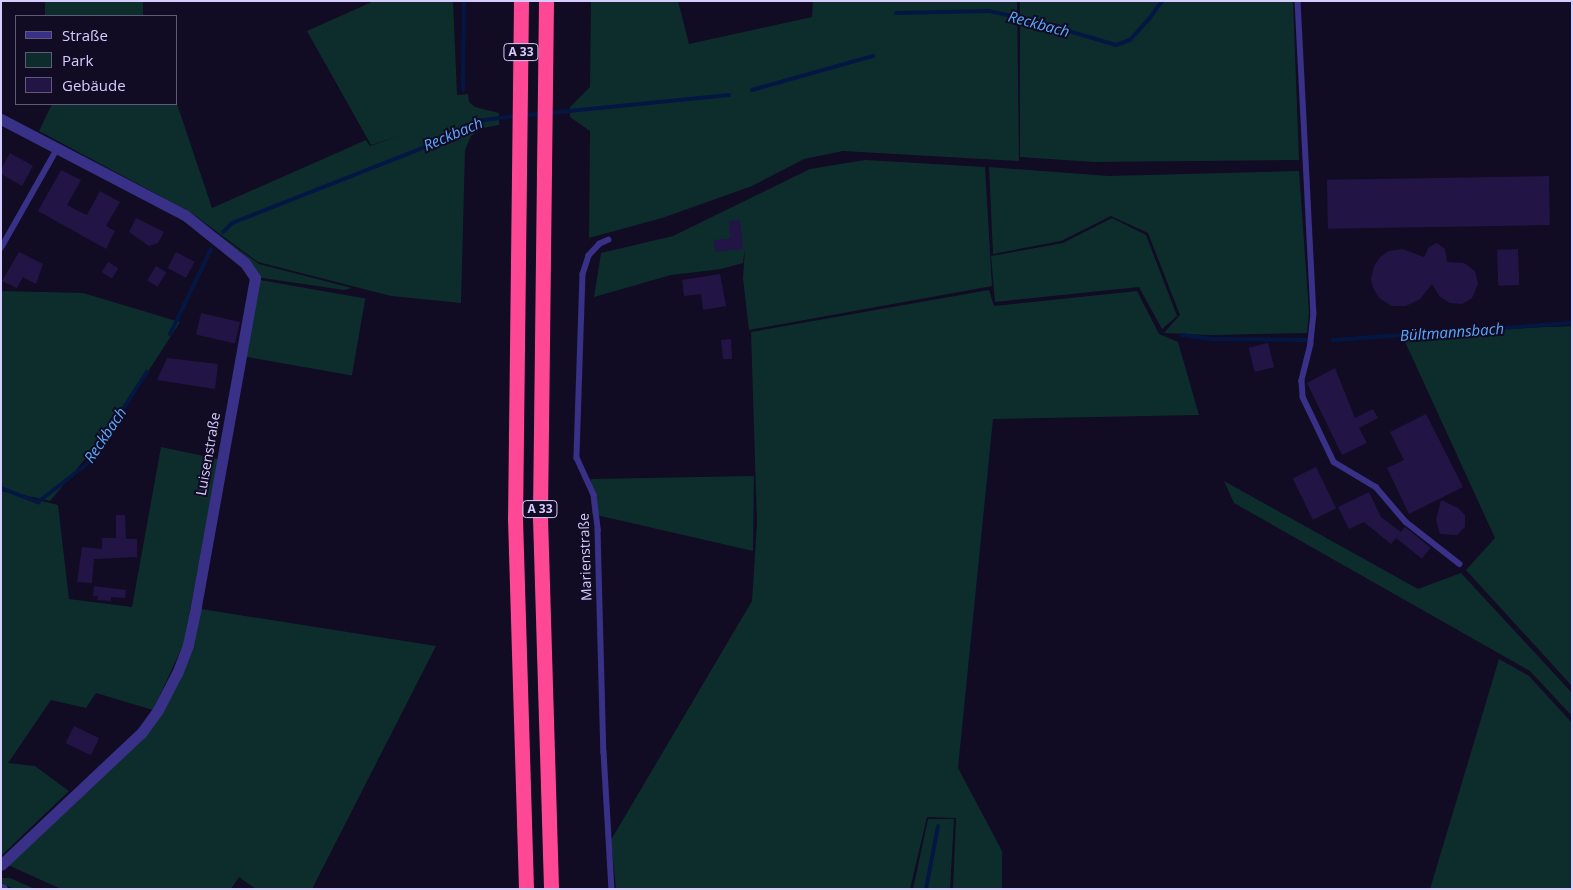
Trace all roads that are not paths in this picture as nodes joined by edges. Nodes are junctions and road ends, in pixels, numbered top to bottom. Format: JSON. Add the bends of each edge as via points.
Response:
{"nodes":[{"id":1,"x":521,"y":1,"type":"edge"},
{"id":2,"x":546,"y":1,"type":"edge"},
{"id":3,"x":1298,"y":1,"type":"edge"},
{"id":4,"x":1,"y":119,"type":"edge"},
{"id":5,"x":57,"y":149,"type":"junction"},
{"id":6,"x":609,"y":240,"type":"dead end"},
{"id":7,"x":1,"y":248,"type":"edge"},
{"id":8,"x":1460,"y":564,"type":"dead end"},
{"id":9,"x":1,"y":865,"type":"edge"},
{"id":10,"x":526,"y":889,"type":"edge"},
{"id":11,"x":551,"y":889,"type":"edge"},
{"id":12,"x":612,"y":889,"type":"edge"}],
"edges":[{"from":1,"to":10,"type":"highway","number":"A 33","via":[[515,518]]},
{"from":2,"to":11,"type":"highway","number":"A 33","via":[[540,517]]},
{"from":3,"to":8,"type":"lane","via":[[1314,313],[1312,344],[1302,380],[1303,398],[1334,462],[1376,487],[1406,522]]},
{"from":4,"to":5,"type":"street","name":"Luisenstraße"},
{"from":5,"to":7,"type":"lane"},
{"from":5,"to":9,"type":"street","name":"Luisenstraße","via":[[184,215],[245,262],[255,278],[196,607],[188,645],[177,673],[158,710],[141,733]]},
{"from":6,"to":12,"type":"lane","name":"Marienstraße","via":[[589,256],[583,274],[577,458],[594,495],[598,530],[604,752]]}]}
